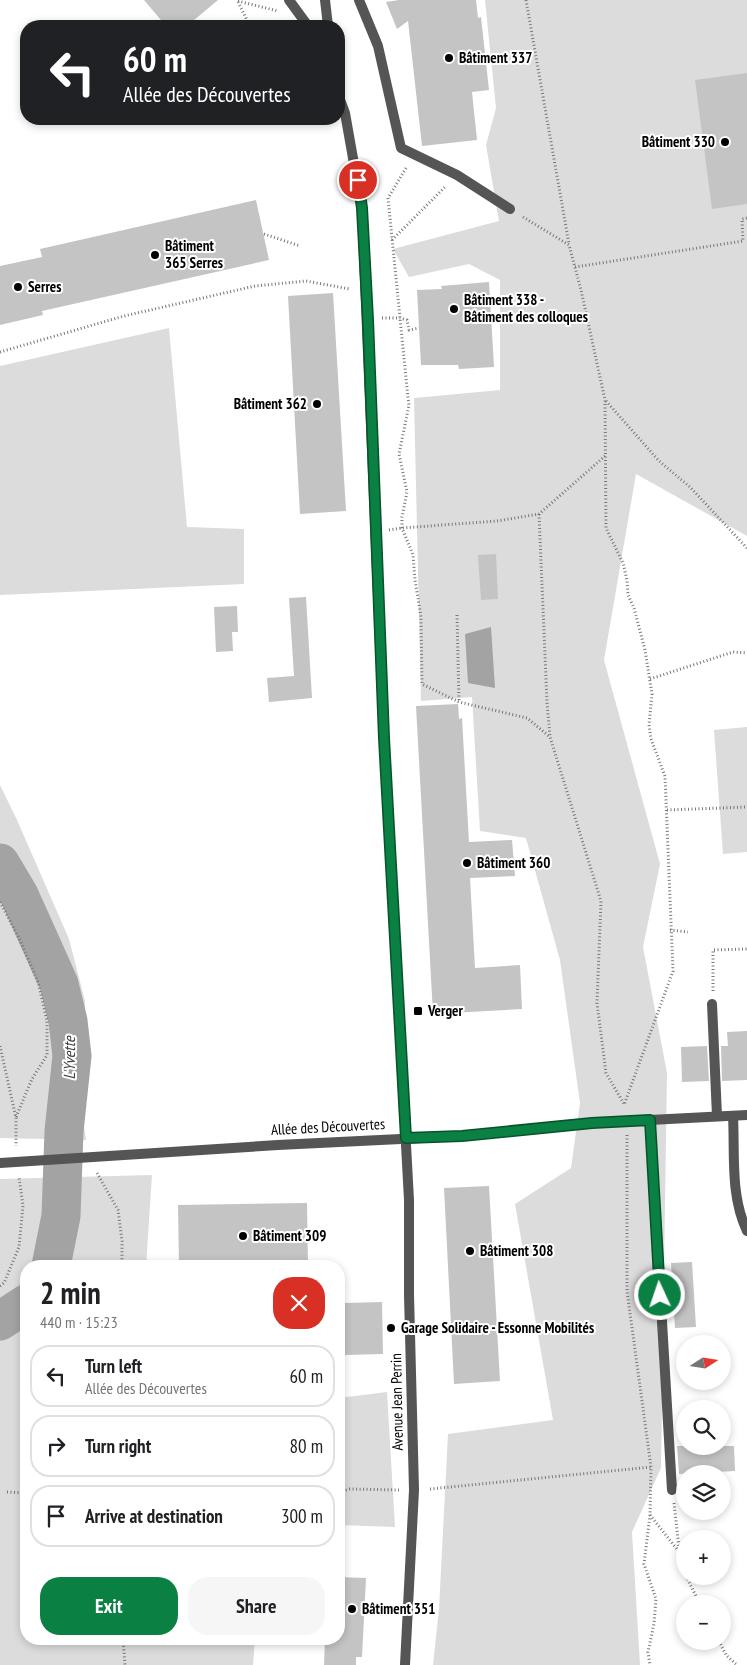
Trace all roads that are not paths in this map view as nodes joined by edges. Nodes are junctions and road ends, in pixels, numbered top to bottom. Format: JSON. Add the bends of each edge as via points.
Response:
{"nodes":[{"id":1,"x":288,"y":0,"type":"edge"},
{"id":2,"x":325,"y":0,"type":"edge"},
{"id":3,"x":359,"y":0,"type":"edge"},
{"id":4,"x":303,"y":20,"type":"edge"},
{"id":5,"x":327,"y":20,"type":"edge"},
{"id":6,"x":345,"y":113,"type":"edge"},
{"id":7,"x":510,"y":208,"type":"road end"},
{"id":8,"x":712,"y":1004,"type":"road end"},
{"id":9,"x":747,"y":1115,"type":"edge"},
{"id":10,"x":717,"y":1116,"type":"junction"},
{"id":11,"x":733,"y":1116,"type":"junction"},
{"id":12,"x":650,"y":1120,"type":"junction"},
{"id":13,"x":406,"y":1138,"type":"junction"},
{"id":14,"x":0,"y":1163,"type":"edge"},
{"id":15,"x":747,"y":1231,"type":"edge"},
{"id":16,"x":672,"y":1490,"type":"road end"},
{"id":17,"x":405,"y":1665,"type":"edge"}],
"edges":[{"from":1,"to":4,"type":"street"},
{"from":2,"to":5,"type":"street"},
{"from":3,"to":7,"type":"street","via":[[378,46],[401,148],[456,175]]},
{"from":6,"to":13,"type":"street","name":"Avenue Jean Perrin","via":[[362,208],[384,738]]},
{"from":8,"to":10,"type":"street"},
{"from":9,"to":11,"type":"street","name":"Allée des Découvertes"},
{"from":10,"to":11,"type":"street","name":"Allée des Découvertes"},
{"from":10,"to":12,"type":"street","name":"Allée des Découvertes"},
{"from":11,"to":15,"type":"street","via":[[736,1193]]},
{"from":12,"to":13,"type":"street","name":"Allée des Découvertes"},
{"from":12,"to":16,"type":"street"},
{"from":13,"to":14,"type":"street","name":"Allée des Découvertes"},
{"from":13,"to":17,"type":"street","name":"Avenue Jean Perrin","via":[[414,1490]]}]}
